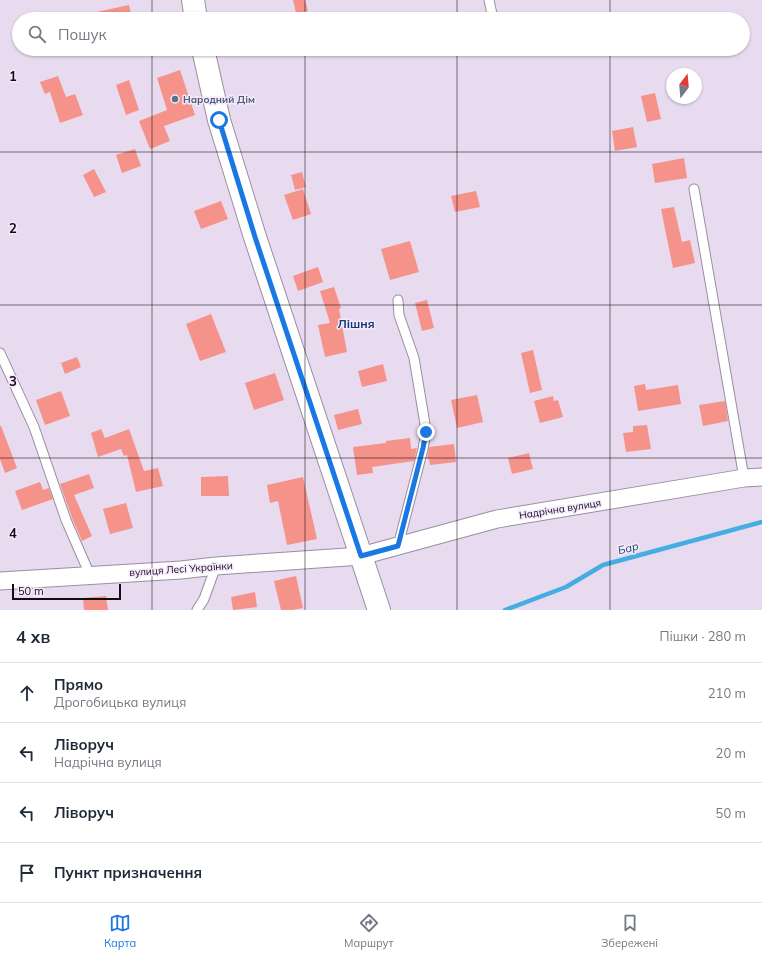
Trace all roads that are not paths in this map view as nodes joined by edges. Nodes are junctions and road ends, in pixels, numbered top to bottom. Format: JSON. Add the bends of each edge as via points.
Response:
{"nodes":[{"id":1,"x":193,"y":0,"type":"edge"},
{"id":2,"x":489,"y":0,"type":"edge"},
{"id":3,"x":195,"y":12,"type":"edge"},
{"id":4,"x":492,"y":12,"type":"edge"},
{"id":5,"x":205,"y":56,"type":"edge"},
{"id":6,"x":694,"y":189,"type":"dead end"},
{"id":7,"x":398,"y":300,"type":"dead end"},
{"id":8,"x":0,"y":353,"type":"edge"},
{"id":9,"x":762,"y":477,"type":"edge"},
{"id":10,"x":744,"y":478,"type":"junction"},
{"id":11,"x":398,"y":546,"type":"junction"},
{"id":12,"x":361,"y":556,"type":"junction"},
{"id":13,"x":216,"y":566,"type":"junction"},
{"id":14,"x":90,"y":575,"type":"junction"},
{"id":15,"x":0,"y":580,"type":"edge"},
{"id":16,"x":197,"y":610,"type":"edge"},
{"id":17,"x":379,"y":610,"type":"edge"}],
"edges":[{"from":1,"to":3,"type":"main road"},
{"from":2,"to":4,"type":"lane"},
{"from":5,"to":12,"type":"main road","via":[[219,120]]},
{"from":6,"to":10,"type":"lane"},
{"from":7,"to":11,"type":"lane","via":[[399,315],[414,358],[426,432]]},
{"from":8,"to":14,"type":"lane","via":[[34,427],[66,520]]},
{"from":9,"to":10,"type":"street","name":"Надрічна вулиця"},
{"from":10,"to":11,"type":"street","name":"Надрічна вулиця","via":[[497,519]]},
{"from":11,"to":12,"type":"street","name":"Надрічна вулиця"},
{"from":12,"to":13,"type":"street","name":"вулиця Лесі Українки"},
{"from":12,"to":17,"type":"main road"},
{"from":13,"to":14,"type":"street","name":"вулиця Лесі Українки"},
{"from":13,"to":16,"type":"lane","via":[[204,599]]},
{"from":14,"to":15,"type":"street","name":"вулиця Лесі Українки"}]}
